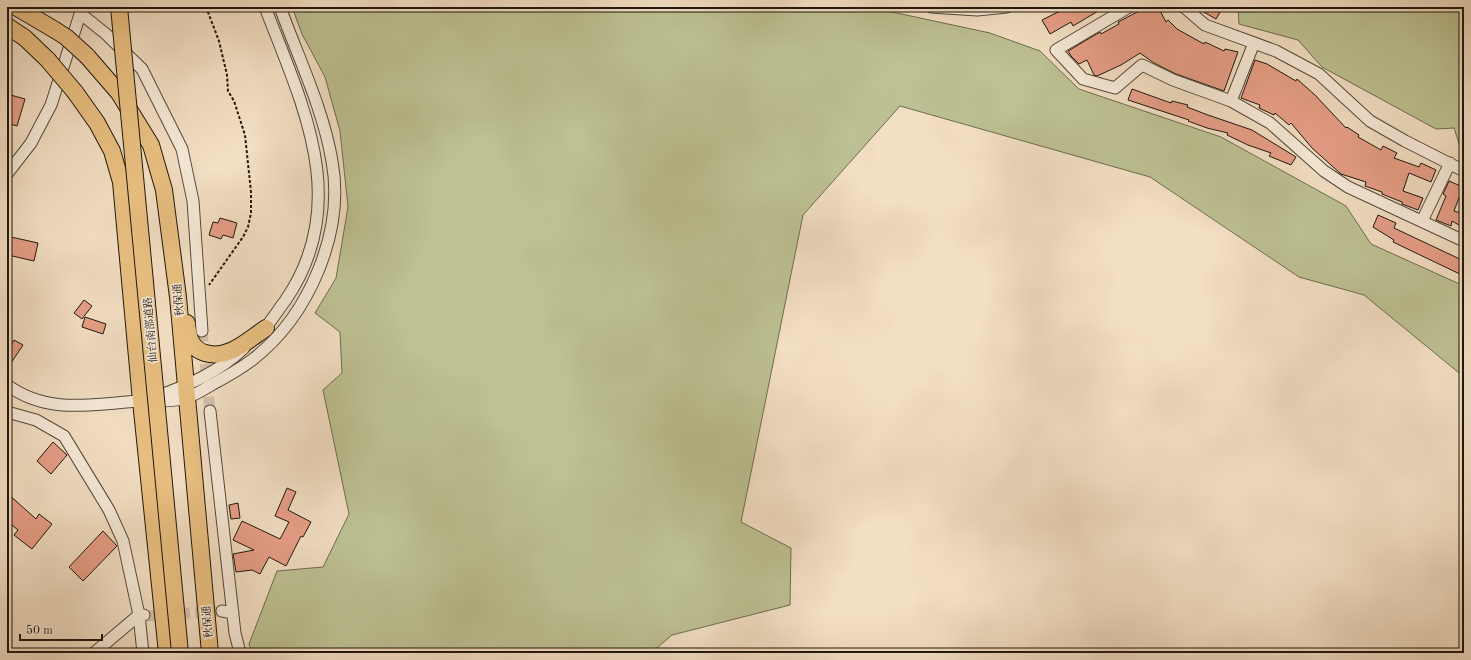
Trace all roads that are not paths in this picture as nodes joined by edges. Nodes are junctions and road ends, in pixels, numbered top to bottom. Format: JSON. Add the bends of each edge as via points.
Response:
{"nodes":[{"id":1,"x":16,"y":7,"type":"edge"},
{"id":2,"x":119,"y":7,"type":"edge"},
{"id":3,"x":265,"y":7,"type":"edge"},
{"id":4,"x":280,"y":7,"type":"edge"},
{"id":5,"x":930,"y":7,"type":"edge"},
{"id":6,"x":1007,"y":7,"type":"edge"},
{"id":7,"x":1129,"y":7,"type":"edge"},
{"id":8,"x":1184,"y":7,"type":"edge"},
{"id":9,"x":81,"y":10,"type":"edge"},
{"id":10,"x":7,"y":26,"type":"edge"},
{"id":11,"x":1254,"y":43,"type":"junction"},
{"id":12,"x":1231,"y":101,"type":"junction"},
{"id":13,"x":1450,"y":163,"type":"junction"},
{"id":14,"x":1464,"y":171,"type":"edge"},
{"id":15,"x":7,"y":174,"type":"edge"},
{"id":16,"x":1422,"y":221,"type":"junction"},
{"id":17,"x":171,"y":239,"type":"junction"},
{"id":18,"x":1464,"y":241,"type":"edge"},
{"id":19,"x":266,"y":328,"type":"junction"},
{"id":20,"x":202,"y":331,"type":"tunnel mouth"},
{"id":21,"x":7,"y":385,"type":"edge"},
{"id":22,"x":185,"y":392,"type":"junction"},
{"id":23,"x":141,"y":401,"type":"junction"},
{"id":24,"x":210,"y":411,"type":"tunnel mouth"},
{"id":25,"x":7,"y":412,"type":"edge"},
{"id":26,"x":142,"y":615,"type":"junction"},
{"id":27,"x":94,"y":653,"type":"edge"},
{"id":28,"x":143,"y":653,"type":"edge"},
{"id":29,"x":166,"y":653,"type":"edge"},
{"id":30,"x":180,"y":653,"type":"edge"},
{"id":31,"x":210,"y":653,"type":"edge"},
{"id":32,"x":240,"y":653,"type":"edge"}],
"edges":[{"from":1,"to":17,"type":"highway","name":"秋保通","bridge":true,"via":[[66,37],[87,56],[119,93],[151,145],[164,190]]},
{"from":2,"to":30,"type":"highway","name":"仙台南部道路","bridge":true},
{"from":3,"to":19,"type":"street","via":[[304,108],[314,144],[319,177],[318,206],[307,260],[293,289]]},
{"from":4,"to":22,"type":"street","via":[[326,134],[332,161],[335,190],[326,245],[320,268],[307,294],[291,320],[274,340],[252,360],[225,378]]},
{"from":5,"to":6,"type":"street","via":[[977,10]]},
{"from":7,"to":12,"type":"street","via":[[1056,50],[1083,79],[1115,88],[1142,65],[1173,80]]},
{"from":8,"to":11,"type":"street","via":[[1205,25]]},
{"from":9,"to":15,"type":"street","via":[[51,105],[31,143]]},
{"from":9,"to":20,"type":"street","via":[[142,69],[182,149],[193,201]]},
{"from":10,"to":23,"type":"highway","bridge":true,"via":[[25,38],[48,60],[75,92],[97,123],[112,151],[121,182]]},
{"from":11,"to":12,"type":"street"},
{"from":11,"to":13,"type":"street","via":[[1276,51],[1319,74],[1370,121],[1405,142]]},
{"from":12,"to":16,"type":"street","via":[[1270,123],[1324,171],[1348,187]]},
{"from":13,"to":14,"type":"street"},
{"from":13,"to":16,"type":"street"},
{"from":16,"to":18,"type":"street"},
{"from":17,"to":19,"type":"highway","via":[[179,259],[190,341],[199,351],[212,355],[223,354],[237,349]]},
{"from":17,"to":22,"type":"highway","name":"秋保通"},
{"from":19,"to":22,"type":"street","via":[[234,358]]},
{"from":21,"to":23,"type":"street","via":[[34,399],[55,405],[83,407]]},
{"from":22,"to":23,"type":"street"},
{"from":22,"to":31,"type":"highway","name":"秋保通"},
{"from":23,"to":29,"type":"highway"},
{"from":24,"to":32,"type":"street","via":[[228,612]]},
{"from":25,"to":26,"type":"street","via":[[36,420],[64,436],[109,510],[123,541]]},
{"from":26,"to":27,"type":"street"},
{"from":26,"to":28,"type":"street"}]}
